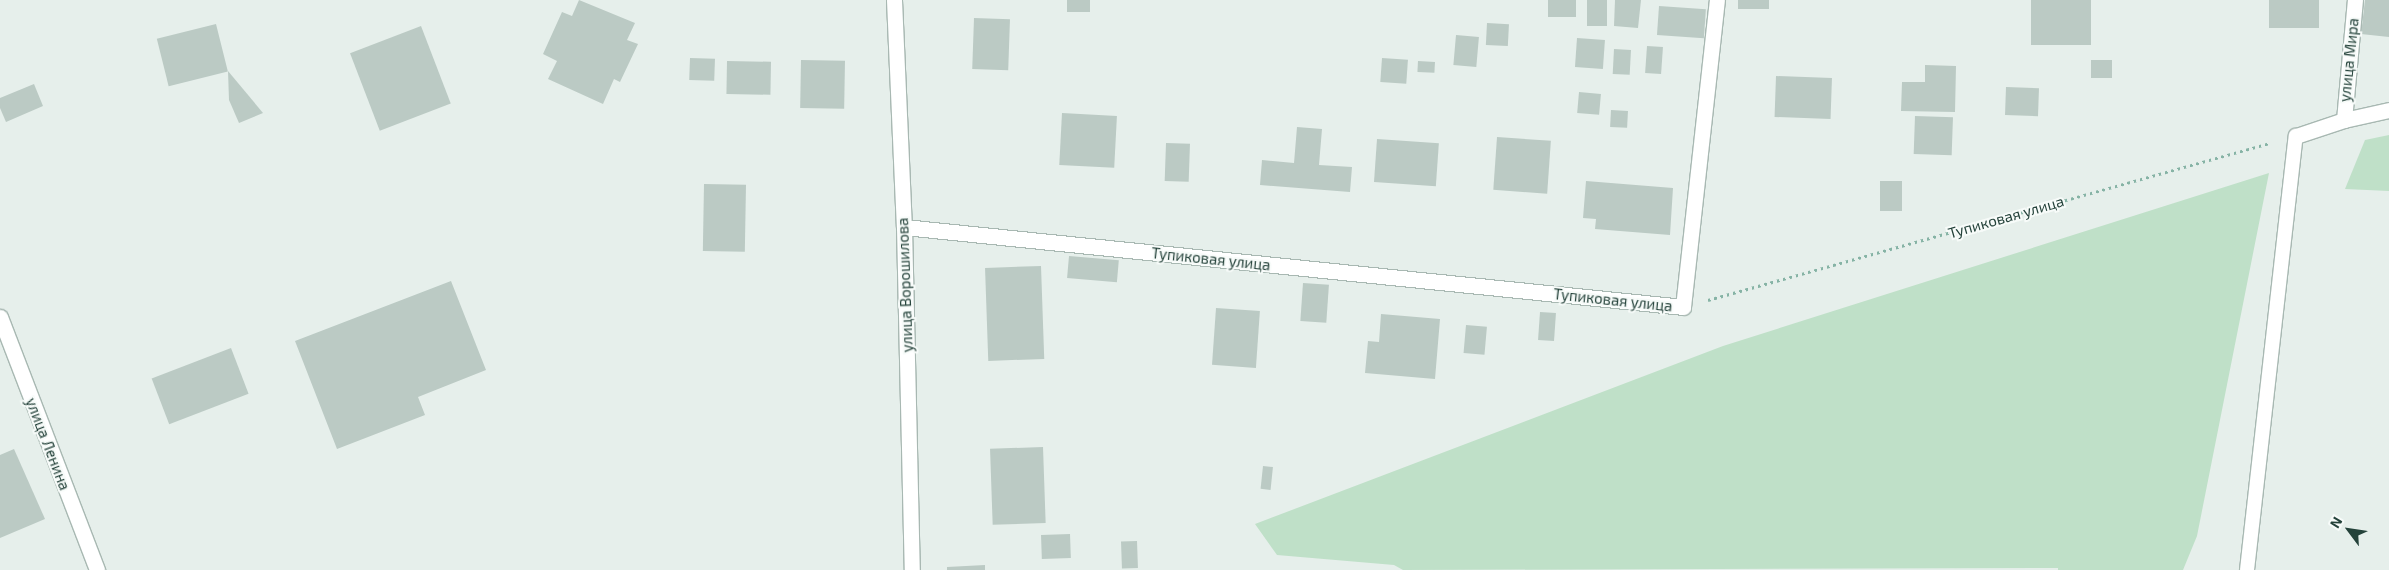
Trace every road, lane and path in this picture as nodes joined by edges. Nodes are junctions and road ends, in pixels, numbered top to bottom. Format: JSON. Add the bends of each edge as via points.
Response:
{"nodes":[{"id":1,"x":894,"y":0,"type":"edge"},
{"id":2,"x":1717,"y":0,"type":"edge"},
{"id":3,"x":2355,"y":0,"type":"edge"},
{"id":4,"x":2389,"y":110,"type":"edge"},
{"id":5,"x":2344,"y":120,"type":"junction"},
{"id":6,"x":2296,"y":136,"type":"junction"},
{"id":7,"x":904,"y":227,"type":"junction"},
{"id":8,"x":1683,"y":307,"type":"junction"},
{"id":9,"x":0,"y":317,"type":"edge"},
{"id":10,"x":97,"y":570,"type":"edge"},
{"id":11,"x":912,"y":570,"type":"edge"},
{"id":12,"x":2247,"y":570,"type":"edge"}],
"edges":[{"from":1,"to":7,"type":"street","name":"улица Ворошилова"},
{"from":2,"to":8,"type":"street"},
{"from":3,"to":5,"type":"street","name":"улица Мира"},
{"from":4,"to":5,"type":"street"},
{"from":5,"to":6,"type":"street"},
{"from":6,"to":8,"type":"path","name":"Тупиковая улица"},
{"from":6,"to":12,"type":"lane"},
{"from":7,"to":8,"type":"street","name":"Тупиковая улица"},
{"from":7,"to":11,"type":"street","name":"улица Ворошилова"},
{"from":9,"to":10,"type":"street","name":"улица Ленина"}]}
